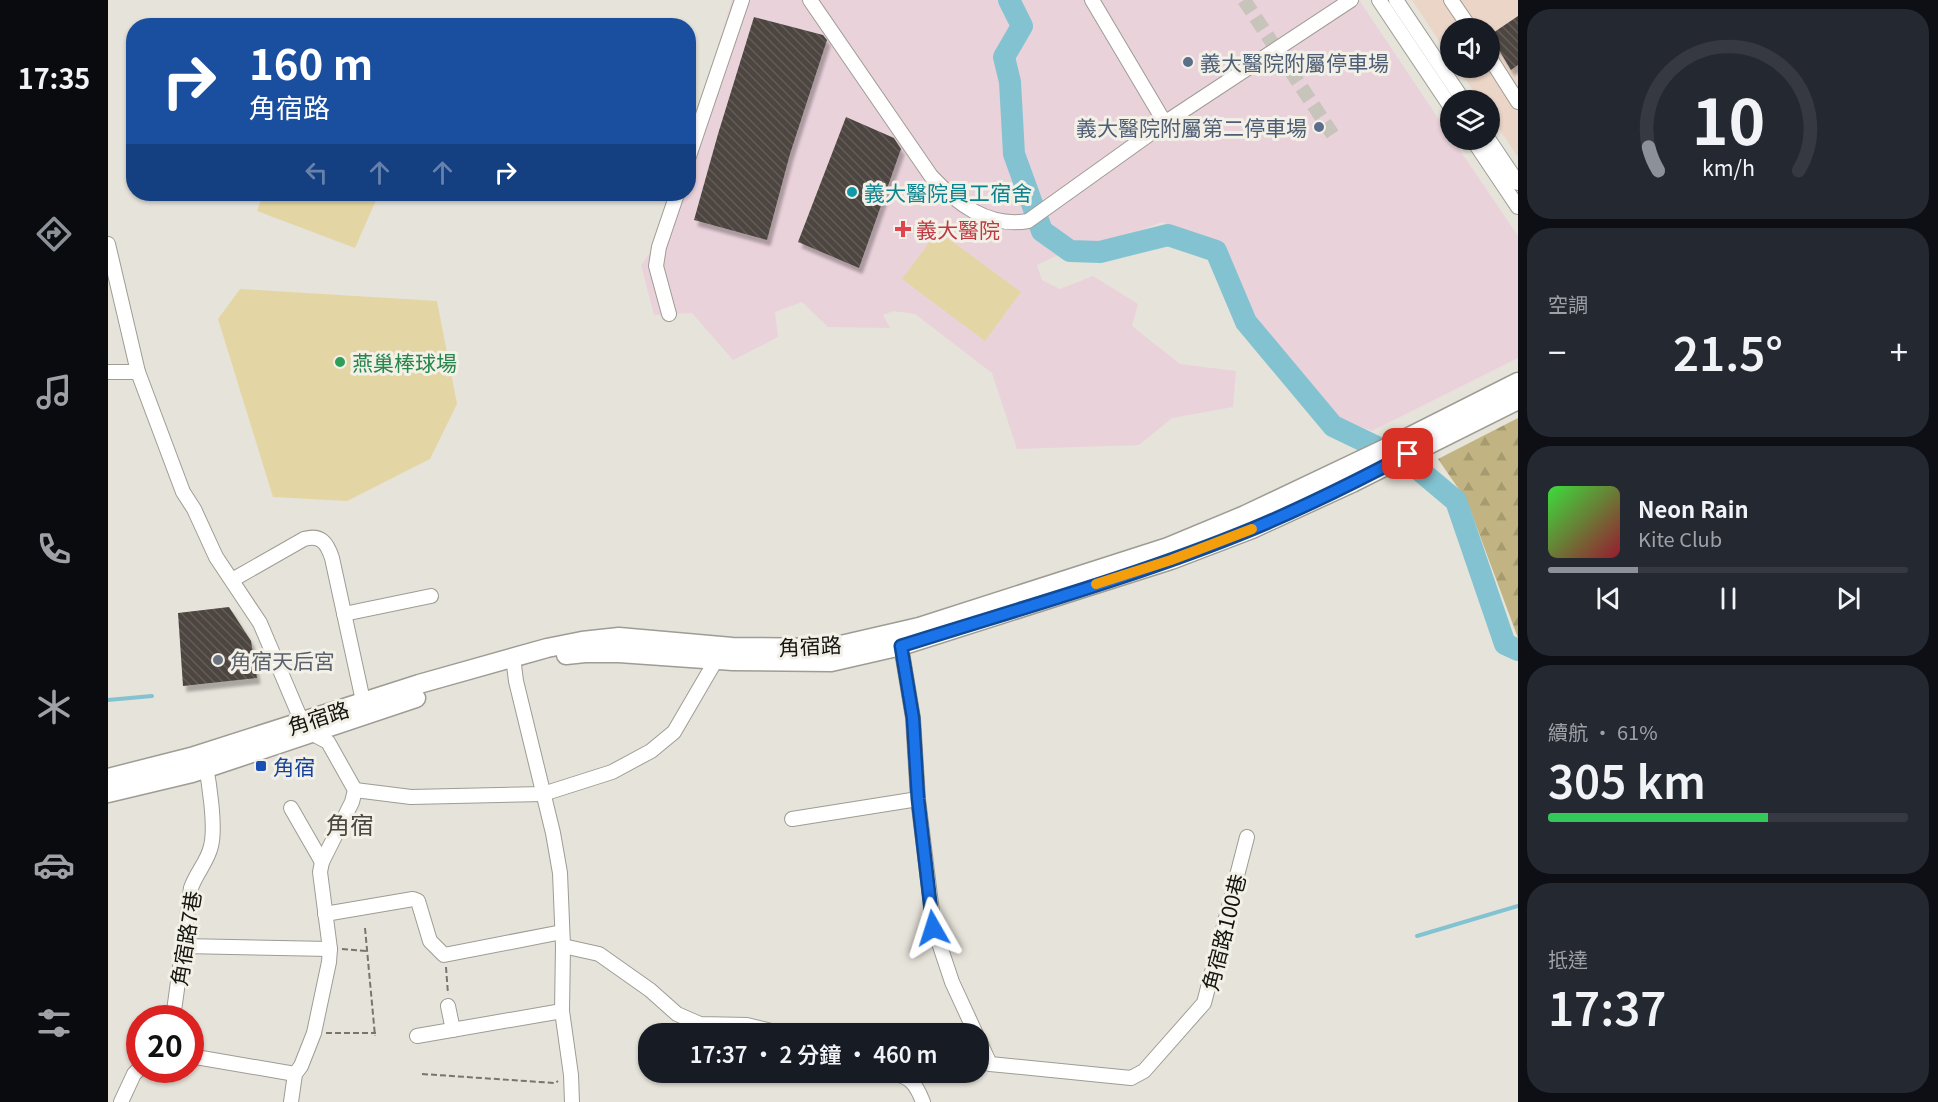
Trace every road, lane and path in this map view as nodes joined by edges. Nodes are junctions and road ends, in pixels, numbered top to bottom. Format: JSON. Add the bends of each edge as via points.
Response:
{"nodes":[{"id":1,"x":742,"y":0,"type":"edge"},
{"id":2,"x":810,"y":0,"type":"edge"},
{"id":3,"x":1092,"y":0,"type":"edge"},
{"id":4,"x":1351,"y":0,"type":"edge"},
{"id":5,"x":1379,"y":0,"type":"edge"},
{"id":6,"x":1396,"y":0,"type":"edge"},
{"id":7,"x":1451,"y":0,"type":"edge"},
{"id":8,"x":1463,"y":18,"type":"edge"},
{"id":9,"x":1500,"y":74,"type":"edge"},
{"id":10,"x":1456,"y":90,"type":"edge"},
{"id":11,"x":1440,"y":91,"type":"edge"},
{"id":12,"x":1518,"y":102,"type":"edge"},
{"id":13,"x":1165,"y":123,"type":"junction"},
{"id":14,"x":696,"y":135,"type":"edge"},
{"id":15,"x":1480,"y":150,"type":"edge"},
{"id":16,"x":1496,"y":150,"type":"edge"},
{"id":17,"x":1518,"y":183,"type":"edge"},
{"id":18,"x":675,"y":201,"type":"edge"},
{"id":19,"x":1518,"y":207,"type":"edge"},
{"id":20,"x":108,"y":244,"type":"edge"},
{"id":21,"x":669,"y":314,"type":"dead end"},
{"id":22,"x":111,"y":369,"type":"edge"},
{"id":23,"x":138,"y":372,"type":"junction"},
{"id":24,"x":1518,"y":382,"type":"edge"},
{"id":25,"x":1518,"y":400,"type":"edge"},
{"id":26,"x":1357,"y":471,"type":"junction"},
{"id":27,"x":232,"y":580,"type":"junction"},
{"id":28,"x":431,"y":596,"type":"dead end"},
{"id":29,"x":344,"y":614,"type":"junction"},
{"id":30,"x":901,"y":646,"type":"junction"},
{"id":31,"x":717,"y":653,"type":"junction"},
{"id":32,"x":514,"y":662,"type":"junction"},
{"id":33,"x":364,"y":709,"type":"junction"},
{"id":34,"x":307,"y":728,"type":"junction"},
{"id":35,"x":205,"y":761,"type":"junction"},
{"id":36,"x":108,"y":778,"type":"edge"},
{"id":37,"x":355,"y":790,"type":"junction"},
{"id":38,"x":108,"y":793,"type":"edge"},
{"id":39,"x":543,"y":794,"type":"junction"},
{"id":40,"x":918,"y":799,"type":"junction"},
{"id":41,"x":291,"y":808,"type":"dead end"},
{"id":42,"x":792,"y":819,"type":"dead end"},
{"id":43,"x":1247,"y":837,"type":"dead end"},
{"id":44,"x":322,"y":862,"type":"junction"},
{"id":45,"x":325,"y":914,"type":"junction"},
{"id":46,"x":364,"y":928,"type":"dead end"},
{"id":47,"x":563,"y":939,"type":"junction"},
{"id":48,"x":183,"y":946,"type":"junction"},
{"id":49,"x":330,"y":948,"type":"junction"},
{"id":50,"x":367,"y":951,"type":"junction"},
{"id":51,"x":444,"y":955,"type":"junction"},
{"id":52,"x":175,"y":1005,"type":"edge"},
{"id":53,"x":448,"y":1006,"type":"joint"},
{"id":54,"x":562,"y":1011,"type":"junction"},
{"id":55,"x":698,"y":1023,"type":"edge"},
{"id":56,"x":971,"y":1023,"type":"edge"},
{"id":57,"x":453,"y":1030,"type":"junction"},
{"id":58,"x":314,"y":1033,"type":"junction"},
{"id":59,"x":417,"y":1036,"type":"dead end"},
{"id":60,"x":204,"y":1058,"type":"edge"},
{"id":61,"x":989,"y":1062,"type":"edge"},
{"id":62,"x":295,"y":1074,"type":"junction"},
{"id":63,"x":422,"y":1074,"type":"dead end"},
{"id":64,"x":571,"y":1075,"type":"junction"},
{"id":65,"x":130,"y":1083,"type":"edge"},
{"id":66,"x":912,"y":1083,"type":"edge"},
{"id":67,"x":121,"y":1102,"type":"edge"},
{"id":68,"x":291,"y":1102,"type":"edge"},
{"id":69,"x":572,"y":1102,"type":"edge"},
{"id":70,"x":923,"y":1102,"type":"edge"}],
"edges":[{"from":1,"to":14,"type":"street"},
{"from":2,"to":13,"type":"street","via":[[931,176],[950,196],[977,213],[1011,224],[1028,221]]},
{"from":3,"to":13,"type":"street"},
{"from":4,"to":13,"type":"street"},
{"from":5,"to":11,"type":"street"},
{"from":6,"to":10,"type":"street"},
{"from":7,"to":8,"type":"street"},
{"from":9,"to":12,"type":"street"},
{"from":15,"to":19,"type":"street"},
{"from":16,"to":17,"type":"street"},
{"from":18,"to":21,"type":"street","via":[[656,266]]},
{"from":20,"to":23,"type":"street"},
{"from":22,"to":23,"type":"street"},
{"from":23,"to":27,"type":"street","via":[[183,492]]},
{"from":24,"to":26,"type":"main road","name":"角宿路","via":[[1401,441]]},
{"from":25,"to":26,"type":"main road","name":"角宿路","via":[[1377,471]]},
{"from":26,"to":30,"type":"main road","name":"角宿路","via":[[1252,529],[1171,560]]},
{"from":26,"to":31,"type":"main road","name":"角宿路","via":[[1168,547],[919,627],[828,648]]},
{"from":27,"to":29,"type":"street","via":[[304,539],[316,537],[329,549]]},
{"from":27,"to":34,"type":"street","via":[[260,623]]},
{"from":28,"to":29,"type":"street"},
{"from":29,"to":33,"type":"street"},
{"from":30,"to":31,"type":"main road","name":"角宿路","via":[[831,662]]},
{"from":30,"to":40,"type":"street","via":[[913,718]]},
{"from":31,"to":32,"type":"main road","name":"角宿路","via":[[585,653]]},
{"from":31,"to":39,"type":"street","via":[[674,732],[651,751],[612,772]]},
{"from":32,"to":33,"type":"main road","name":"角宿路"},
{"from":32,"to":39,"type":"street"},
{"from":33,"to":34,"type":"main road","name":"角宿路"},
{"from":34,"to":35,"type":"main road","name":"角宿路"},
{"from":34,"to":37,"type":"street","via":[[328,742]]},
{"from":35,"to":36,"type":"main road","name":"角宿路"},
{"from":35,"to":38,"type":"main road","name":"角宿路"},
{"from":35,"to":48,"type":"street","name":"角宿路7巷","via":[[213,828],[211,847],[191,888]]},
{"from":37,"to":39,"type":"street","via":[[411,797]]},
{"from":37,"to":44,"type":"street"},
{"from":39,"to":47,"type":"street","via":[[560,873]]},
{"from":40,"to":42,"type":"street"},
{"from":40,"to":56,"type":"street","via":[[933,928]]},
{"from":41,"to":44,"type":"street"},
{"from":43,"to":61,"type":"street","name":"角宿路100巷","via":[[1204,1003],[1144,1071],[1131,1078]]},
{"from":44,"to":45,"type":"street"},
{"from":45,"to":49,"type":"street"},
{"from":45,"to":51,"type":"street","via":[[413,899],[418,901],[430,941]]},
{"from":46,"to":50,"type":"path"},
{"from":47,"to":51,"type":"street"},
{"from":47,"to":54,"type":"street"},
{"from":47,"to":55,"type":"street","via":[[599,954],[678,1014]]},
{"from":48,"to":49,"type":"street"},
{"from":48,"to":52,"type":"street","name":"角宿路7巷"},
{"from":49,"to":50,"type":"path"},
{"from":49,"to":58,"type":"street"},
{"from":50,"to":58,"type":"path","via":[[375,1035]]},
{"from":51,"to":53,"type":"path"},
{"from":53,"to":57,"type":"street"},
{"from":54,"to":57,"type":"street"},
{"from":54,"to":64,"type":"street"},
{"from":57,"to":59,"type":"street"},
{"from":58,"to":62,"type":"street"},
{"from":60,"to":62,"type":"street"},
{"from":62,"to":68,"type":"street"},
{"from":63,"to":64,"type":"path","via":[[555,1083]]},
{"from":64,"to":69,"type":"street"},
{"from":65,"to":67,"type":"street"},
{"from":66,"to":70,"type":"street"}]}
